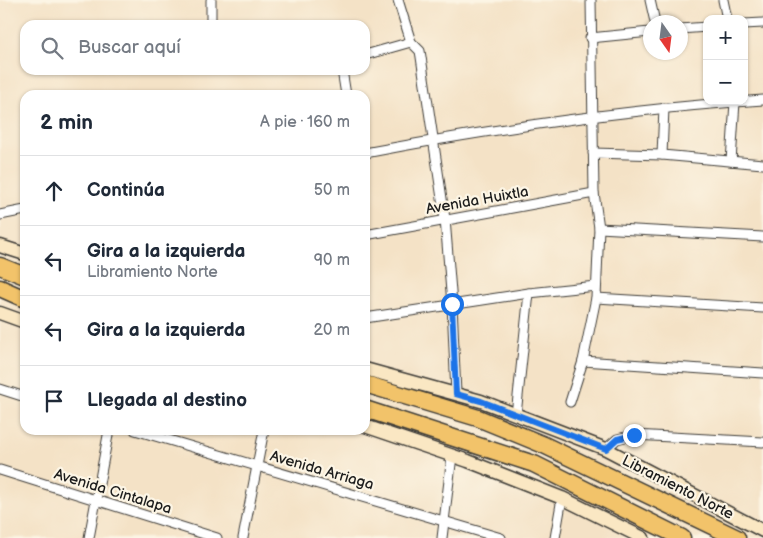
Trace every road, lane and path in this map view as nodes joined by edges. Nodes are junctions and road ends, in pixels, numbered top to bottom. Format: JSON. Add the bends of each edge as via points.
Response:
{"nodes":[{"id":1,"x":211,"y":0,"type":"edge"},
{"id":2,"x":398,"y":0,"type":"edge"},
{"id":3,"x":591,"y":0,"type":"edge"},
{"id":4,"x":650,"y":0,"type":"edge"},
{"id":5,"x":724,"y":0,"type":"edge"},
{"id":6,"x":653,"y":15,"type":"edge"},
{"id":7,"x":726,"y":15,"type":"edge"},
{"id":8,"x":211,"y":20,"type":"edge"},
{"id":9,"x":763,"y":23,"type":"edge"},
{"id":10,"x":748,"y":24,"type":"edge"},
{"id":11,"x":703,"y":27,"type":"edge"},
{"id":12,"x":688,"y":28,"type":"edge"},
{"id":13,"x":643,"y":33,"type":"edge"},
{"id":14,"x":590,"y":38,"type":"junction"},
{"id":15,"x":411,"y":42,"type":"junction"},
{"id":16,"x":370,"y":54,"type":"edge"},
{"id":17,"x":343,"y":75,"type":"edge"},
{"id":18,"x":345,"y":90,"type":"edge"},
{"id":19,"x":763,"y":100,"type":"edge"},
{"id":20,"x":748,"y":101,"type":"edge"},
{"id":21,"x":703,"y":105,"type":"edge"},
{"id":22,"x":735,"y":105,"type":"edge"},
{"id":23,"x":664,"y":108,"type":"junction"},
{"id":24,"x":591,"y":117,"type":"junction"},
{"id":25,"x":433,"y":140,"type":"junction"},
{"id":26,"x":370,"y":151,"type":"edge"},
{"id":27,"x":594,"y":153,"type":"junction"},
{"id":28,"x":662,"y":155,"type":"junction"},
{"id":29,"x":730,"y":161,"type":"junction"},
{"id":30,"x":763,"y":164,"type":"edge"},
{"id":31,"x":594,"y":193,"type":"junction"},
{"id":32,"x":20,"y":211,"type":"edge"},
{"id":33,"x":0,"y":215,"type":"edge"},
{"id":34,"x":445,"y":220,"type":"junction"},
{"id":35,"x":599,"y":228,"type":"junction"},
{"id":36,"x":370,"y":233,"type":"edge"},
{"id":37,"x":763,"y":238,"type":"edge"},
{"id":38,"x":0,"y":246,"type":"edge"},
{"id":39,"x":20,"y":252,"type":"edge"},
{"id":40,"x":0,"y":266,"type":"edge"},
{"id":41,"x":20,"y":274,"type":"edge"},
{"id":42,"x":596,"y":286,"type":"junction"},
{"id":43,"x":0,"y":288,"type":"edge"},
{"id":44,"x":529,"y":293,"type":"junction"},
{"id":45,"x":20,"y":297,"type":"edge"},
{"id":46,"x":596,"y":298,"type":"junction"},
{"id":47,"x":452,"y":304,"type":"junction"},
{"id":48,"x":763,"y":308,"type":"edge"},
{"id":49,"x":0,"y":313,"type":"edge"},
{"id":50,"x":370,"y":317,"type":"edge"},
{"id":51,"x":20,"y":320,"type":"edge"},
{"id":52,"x":583,"y":361,"type":"junction"},
{"id":53,"x":763,"y":373,"type":"edge"},
{"id":54,"x":370,"y":381,"type":"edge"},
{"id":55,"x":370,"y":381,"type":"edge"},
{"id":56,"x":0,"y":389,"type":"edge"},
{"id":57,"x":456,"y":394,"type":"junction"},
{"id":58,"x":20,"y":395,"type":"edge"},
{"id":59,"x":570,"y":402,"type":"dead end"},
{"id":60,"x":370,"y":411,"type":"edge"},
{"id":61,"x":516,"y":415,"type":"junction"},
{"id":62,"x":370,"y":428,"type":"edge"},
{"id":63,"x":109,"y":435,"type":"edge"},
{"id":64,"x":152,"y":435,"type":"edge"},
{"id":65,"x":263,"y":435,"type":"edge"},
{"id":66,"x":763,"y":442,"type":"edge"},
{"id":67,"x":606,"y":449,"type":"junction"},
{"id":68,"x":452,"y":456,"type":"junction"},
{"id":69,"x":256,"y":465,"type":"junction"},
{"id":70,"x":0,"y":470,"type":"edge"},
{"id":71,"x":562,"y":498,"type":"junction"},
{"id":72,"x":96,"y":499,"type":"junction"},
{"id":73,"x":445,"y":520,"type":"junction"},
{"id":74,"x":763,"y":531,"type":"edge"},
{"id":75,"x":89,"y":538,"type":"edge"},
{"id":76,"x":217,"y":538,"type":"edge"},
{"id":77,"x":243,"y":538,"type":"edge"},
{"id":78,"x":442,"y":538,"type":"edge"},
{"id":79,"x":501,"y":538,"type":"edge"},
{"id":80,"x":554,"y":538,"type":"edge"},
{"id":81,"x":643,"y":538,"type":"edge"},
{"id":82,"x":682,"y":538,"type":"edge"},
{"id":83,"x":737,"y":538,"type":"edge"}],
"edges":[{"from":1,"to":8,"type":"street"},
{"from":2,"to":15,"type":"street"},
{"from":3,"to":14,"type":"street"},
{"from":4,"to":6,"type":"street"},
{"from":5,"to":7,"type":"street"},
{"from":9,"to":10,"type":"street"},
{"from":11,"to":12,"type":"street"},
{"from":13,"to":14,"type":"street"},
{"from":14,"to":24,"type":"street"},
{"from":15,"to":16,"type":"street"},
{"from":15,"to":25,"type":"street","via":[[420,51]]},
{"from":17,"to":18,"type":"street"},
{"from":19,"to":20,"type":"street"},
{"from":21,"to":23,"type":"street"},
{"from":22,"to":29,"type":"street"},
{"from":23,"to":24,"type":"street"},
{"from":23,"to":28,"type":"street"},
{"from":24,"to":25,"type":"street"},
{"from":24,"to":27,"type":"street"},
{"from":25,"to":26,"type":"street"},
{"from":25,"to":34,"type":"street"},
{"from":27,"to":28,"type":"street"},
{"from":27,"to":31,"type":"street"},
{"from":28,"to":29,"type":"street"},
{"from":29,"to":30,"type":"street"},
{"from":31,"to":34,"type":"street","name":"Avenida Huixtla"},
{"from":31,"to":35,"type":"street"},
{"from":32,"to":33,"type":"street"},
{"from":34,"to":36,"type":"street","name":"Avenida Huixtla"},
{"from":34,"to":47,"type":"street"},
{"from":35,"to":37,"type":"street"},
{"from":35,"to":42,"type":"street"},
{"from":38,"to":39,"type":"street"},
{"from":40,"to":41,"type":"highway"},
{"from":42,"to":44,"type":"street"},
{"from":42,"to":46,"type":"street"},
{"from":43,"to":45,"type":"highway"},
{"from":44,"to":47,"type":"street"},
{"from":44,"to":61,"type":"street"},
{"from":46,"to":48,"type":"street"},
{"from":46,"to":52,"type":"street"},
{"from":47,"to":50,"type":"street"},
{"from":47,"to":57,"type":"street"},
{"from":49,"to":51,"type":"street"},
{"from":52,"to":53,"type":"street"},
{"from":52,"to":59,"type":"street"},
{"from":54,"to":57,"type":"street","name":"Libramiento Norte"},
{"from":55,"to":83,"type":"highway","name":"Libramiento Norte","via":[[478,418],[544,445]]},
{"from":56,"to":58,"type":"street"},
{"from":57,"to":61,"type":"street","name":"Libramiento Norte"},
{"from":60,"to":82,"type":"highway","via":[[534,464]]},
{"from":61,"to":67,"type":"street","name":"Libramiento Norte"},
{"from":62,"to":68,"type":"street"},
{"from":63,"to":72,"type":"street"},
{"from":64,"to":69,"type":"street","name":"Avenida Arriaga"},
{"from":65,"to":69,"type":"street"},
{"from":66,"to":67,"type":"street","via":[[634,435],[617,439]]},
{"from":67,"to":74,"type":"street","name":"Libramiento Norte"},
{"from":68,"to":71,"type":"street"},
{"from":68,"to":73,"type":"street"},
{"from":69,"to":73,"type":"street","name":"Avenida Arriaga"},
{"from":69,"to":77,"type":"street"},
{"from":70,"to":72,"type":"street","name":"Avenida Cintalapa"},
{"from":71,"to":80,"type":"street"},
{"from":71,"to":81,"type":"street"},
{"from":72,"to":75,"type":"street"},
{"from":72,"to":76,"type":"street","name":"Avenida Cintalapa"},
{"from":73,"to":78,"type":"street"},
{"from":73,"to":79,"type":"street","name":"Avenida Arriaga"}]}
